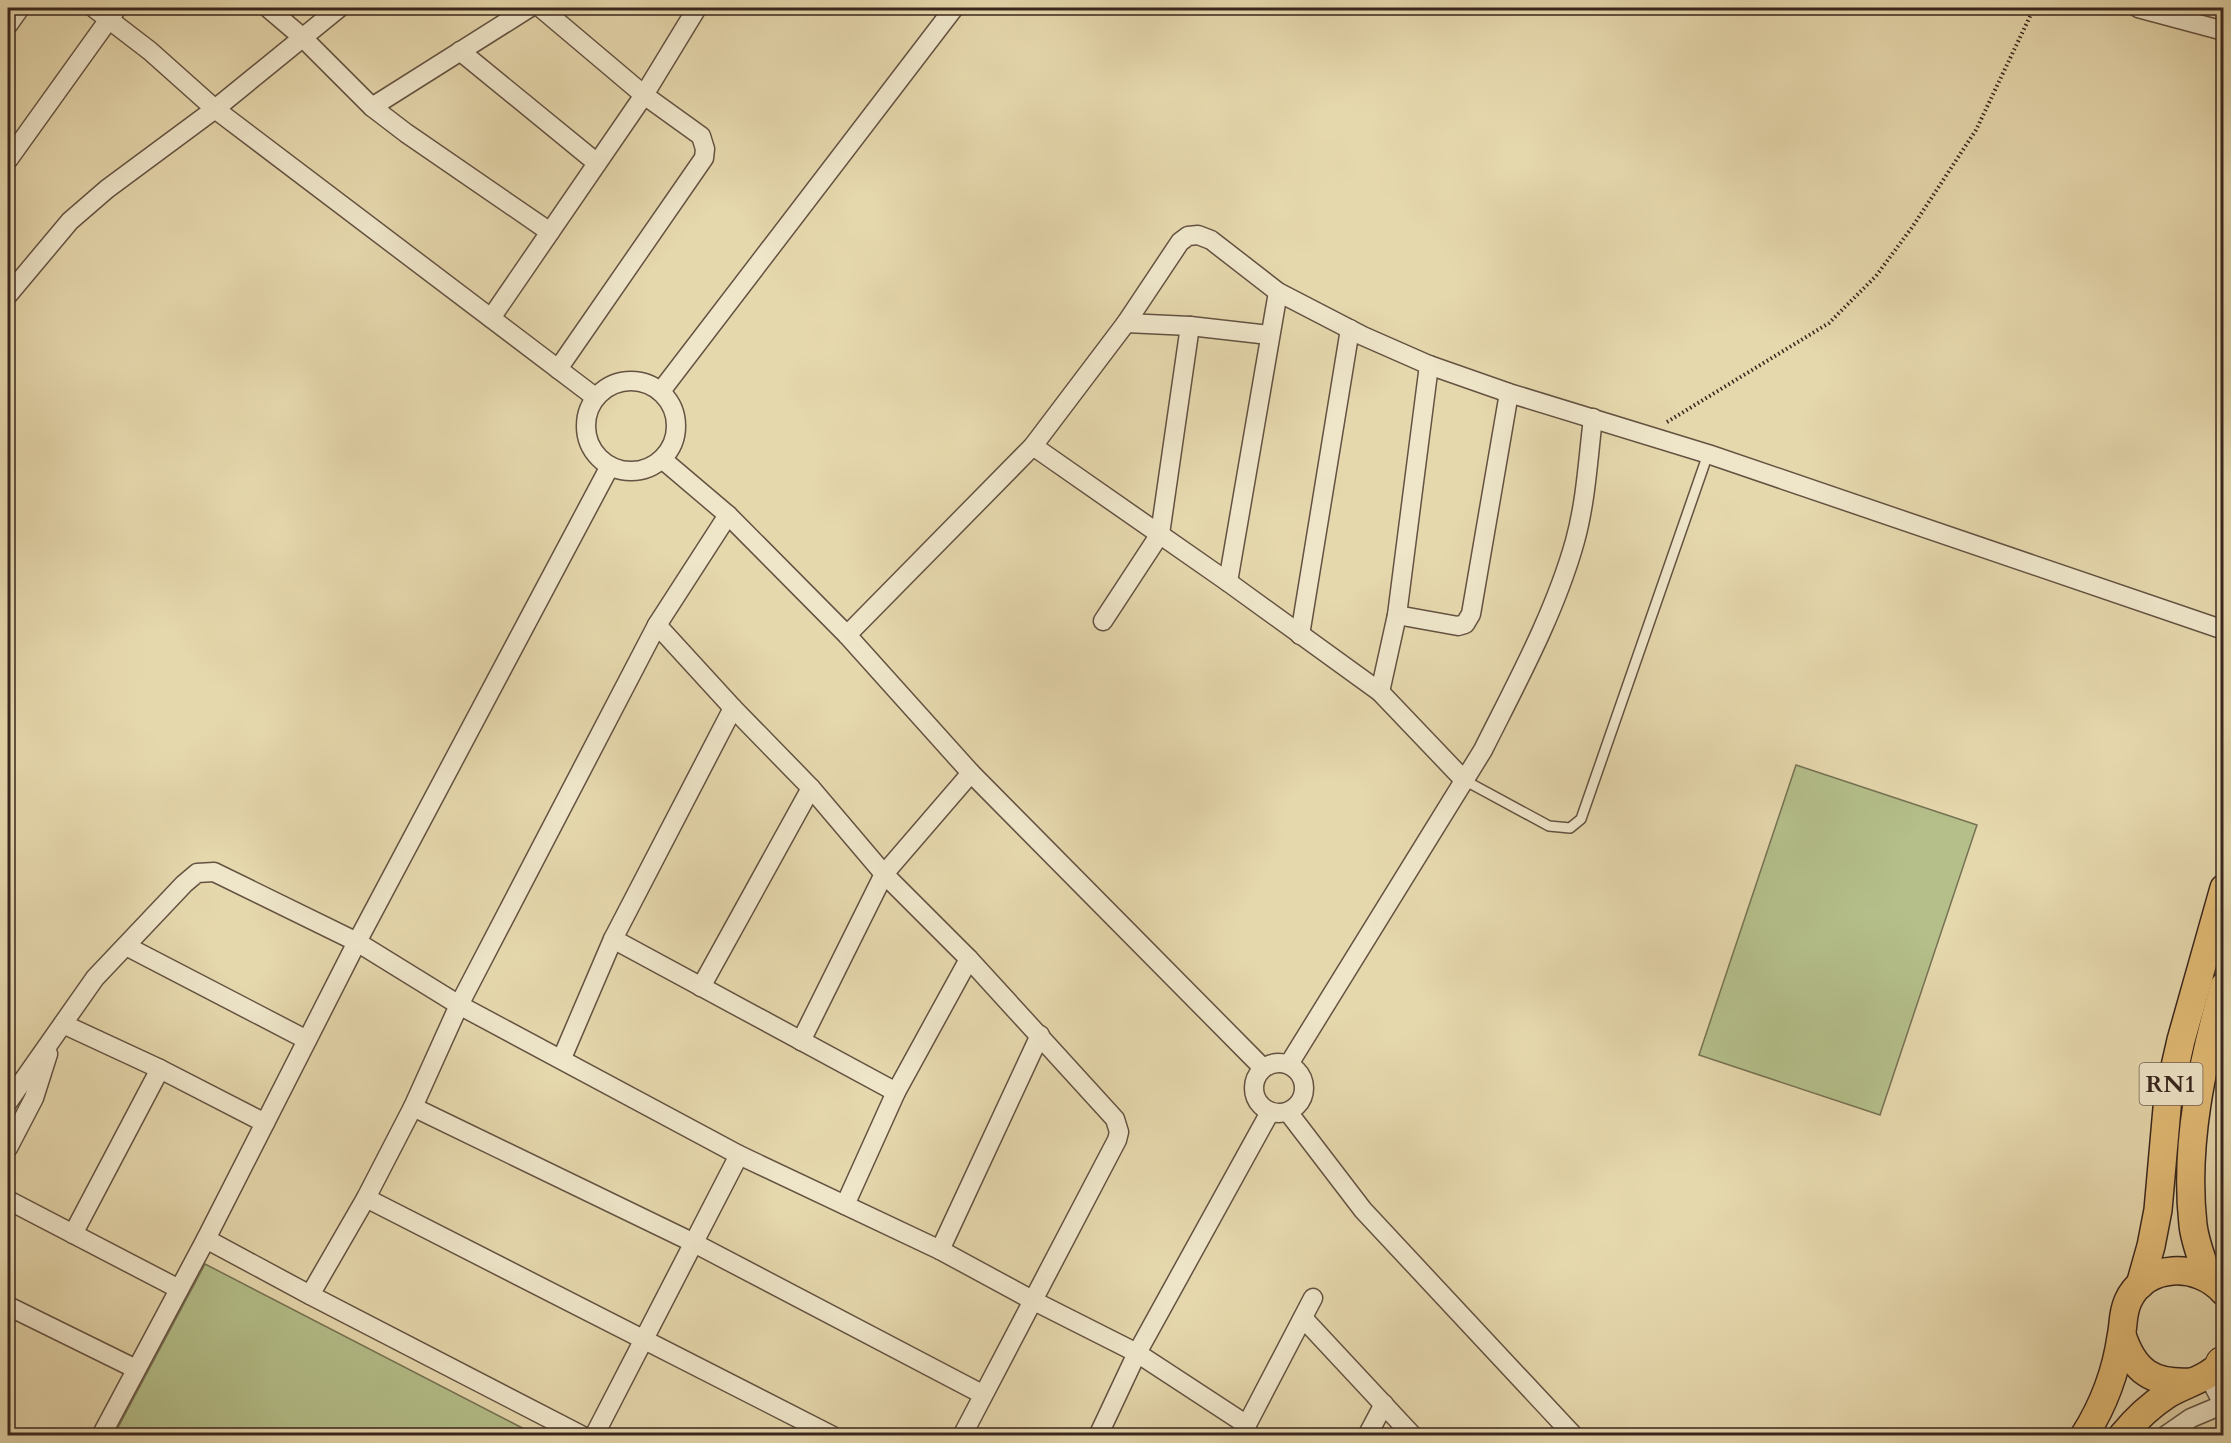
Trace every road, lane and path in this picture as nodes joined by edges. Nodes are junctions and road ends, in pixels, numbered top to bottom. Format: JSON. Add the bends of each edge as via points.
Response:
{"nodes":[{"id":1,"x":20,"y":8,"type":"edge"},
{"id":2,"x":268,"y":8,"type":"edge"},
{"id":3,"x":339,"y":8,"type":"edge"},
{"id":4,"x":529,"y":8,"type":"edge"},
{"id":5,"x":542,"y":8,"type":"edge"},
{"id":6,"x":697,"y":8,"type":"edge"},
{"id":7,"x":954,"y":8,"type":"edge"},
{"id":8,"x":2034,"y":8,"type":"edge"},
{"id":9,"x":2138,"y":8,"type":"edge"},
{"id":10,"x":107,"y":11,"type":"edge"},
{"id":11,"x":8,"y":25,"type":"edge"},
{"id":12,"x":2223,"y":31,"type":"edge"},
{"id":13,"x":302,"y":37,"type":"junction"},
{"id":14,"x":460,"y":51,"type":"junction"},
{"id":15,"x":644,"y":95,"type":"junction"},
{"id":16,"x":372,"y":107,"type":"junction"},
{"id":17,"x":215,"y":109,"type":"junction"},
{"id":18,"x":8,"y":160,"type":"edge"},
{"id":19,"x":597,"y":163,"type":"junction"},
{"id":20,"x":550,"y":232,"type":"junction"},
{"id":21,"x":1278,"y":292,"type":"junction"},
{"id":22,"x":8,"y":295,"type":"edge"},
{"id":23,"x":491,"y":318,"type":"junction"},
{"id":24,"x":1126,"y":323,"type":"junction"},
{"id":25,"x":1191,"y":326,"type":"junction"},
{"id":26,"x":1350,"y":329,"type":"junction"},
{"id":27,"x":1269,"y":335,"type":"junction"},
{"id":28,"x":1429,"y":365,"type":"junction"},
{"id":29,"x":558,"y":369,"type":"junction"},
{"id":30,"x":661,"y":392,"type":"junction"},
{"id":31,"x":1509,"y":393,"type":"junction"},
{"id":32,"x":595,"y":397,"type":"junction"},
{"id":33,"x":1593,"y":418,"type":"junction"},
{"id":34,"x":1646,"y":434,"type":"junction"},
{"id":35,"x":1033,"y":446,"type":"junction"},
{"id":36,"x":1708,"y":454,"type":"junction"},
{"id":37,"x":662,"y":459,"type":"junction"},
{"id":38,"x":610,"y":466,"type":"junction"},
{"id":39,"x":728,"y":515,"type":"junction"},
{"id":40,"x":1160,"y":534,"type":"junction"},
{"id":41,"x":1228,"y":582,"type":"junction"},
{"id":42,"x":1397,"y":615,"type":"junction"},
{"id":43,"x":1103,"y":621,"type":"dead end"},
{"id":44,"x":657,"y":625,"type":"junction"},
{"id":45,"x":2223,"y":630,"type":"edge"},
{"id":46,"x":847,"y":635,"type":"junction"},
{"id":47,"x":1300,"y":635,"type":"junction"},
{"id":48,"x":1380,"y":692,"type":"junction"},
{"id":49,"x":733,"y":708,"type":"junction"},
{"id":50,"x":971,"y":773,"type":"junction"},
{"id":51,"x":1464,"y":780,"type":"junction"},
{"id":52,"x":811,"y":788,"type":"junction"},
{"id":53,"x":884,"y":874,"type":"junction"},
{"id":54,"x":2223,"y":888,"type":"edge"},
{"id":55,"x":613,"y":939,"type":"junction"},
{"id":56,"x":357,"y":942,"type":"junction"},
{"id":57,"x":126,"y":946,"type":"junction"},
{"id":58,"x":969,"y":959,"type":"junction"},
{"id":59,"x":2223,"y":986,"type":"edge"},
{"id":60,"x":701,"y":987,"type":"junction"},
{"id":61,"x":459,"y":1005,"type":"junction"},
{"id":62,"x":58,"y":1030,"type":"junction"},
{"id":63,"x":1040,"y":1035,"type":"junction"},
{"id":64,"x":307,"y":1040,"type":"junction"},
{"id":65,"x":801,"y":1041,"type":"junction"},
{"id":66,"x":562,"y":1058,"type":"junction"},
{"id":67,"x":1289,"y":1064,"type":"junction"},
{"id":68,"x":1263,"y":1068,"type":"junction"},
{"id":69,"x":160,"y":1069,"type":"junction"},
{"id":70,"x":896,"y":1092,"type":"junction"},
{"id":71,"x":8,"y":1102,"type":"edge"},
{"id":72,"x":413,"y":1107,"type":"junction"},
{"id":73,"x":1279,"y":1112,"type":"junction"},
{"id":74,"x":265,"y":1122,"type":"junction"},
{"id":75,"x":8,"y":1148,"type":"edge"},
{"id":76,"x":739,"y":1155,"type":"junction"},
{"id":77,"x":366,"y":1198,"type":"junction"},
{"id":78,"x":8,"y":1200,"type":"edge"},
{"id":79,"x":845,"y":1205,"type":"junction"},
{"id":80,"x":73,"y":1234,"type":"junction"},
{"id":81,"x":206,"y":1239,"type":"junction"},
{"id":82,"x":694,"y":1243,"type":"junction"},
{"id":83,"x":940,"y":1250,"type":"junction"},
{"id":84,"x":2218,"y":1284,"type":"edge"},
{"id":85,"x":2140,"y":1285,"type":"junction"},
{"id":86,"x":178,"y":1289,"type":"junction"},
{"id":87,"x":310,"y":1295,"type":"junction"},
{"id":88,"x":1313,"y":1298,"type":"dead end"},
{"id":89,"x":1034,"y":1301,"type":"junction"},
{"id":90,"x":8,"y":1306,"type":"edge"},
{"id":91,"x":1303,"y":1318,"type":"junction"},
{"id":92,"x":2122,"y":1335,"type":"junction"},
{"id":93,"x":645,"y":1340,"type":"junction"},
{"id":94,"x":1137,"y":1353,"type":"junction"},
{"id":95,"x":136,"y":1369,"type":"junction"},
{"id":96,"x":2214,"y":1369,"type":"edge"},
{"id":97,"x":982,"y":1394,"type":"junction"},
{"id":98,"x":1384,"y":1404,"type":"junction"},
{"id":99,"x":2223,"y":1405,"type":"edge"},
{"id":100,"x":1244,"y":1430,"type":"edge"},
{"id":101,"x":101,"y":1436,"type":"edge"},
{"id":102,"x":583,"y":1436,"type":"edge"},
{"id":103,"x":594,"y":1436,"type":"edge"},
{"id":104,"x":833,"y":1436,"type":"edge"},
{"id":105,"x":962,"y":1436,"type":"edge"},
{"id":106,"x":1098,"y":1436,"type":"edge"},
{"id":107,"x":1367,"y":1436,"type":"edge"},
{"id":108,"x":1413,"y":1436,"type":"edge"},
{"id":109,"x":1574,"y":1436,"type":"edge"},
{"id":110,"x":2084,"y":1436,"type":"edge"},
{"id":111,"x":2122,"y":1436,"type":"edge"},
{"id":112,"x":2165,"y":1436,"type":"edge"}],
"edges":[{"from":1,"to":11,"type":"street"},
{"from":2,"to":13,"type":"street"},
{"from":3,"to":13,"type":"street"},
{"from":4,"to":14,"type":"street"},
{"from":5,"to":15,"type":"street"},
{"from":6,"to":15,"type":"street"},
{"from":7,"to":30,"type":"street"},
{"from":8,"to":34,"type":"path","via":[[1976,130],[1876,276],[1829,323]]},
{"from":9,"to":12,"type":"street"},
{"from":10,"to":17,"type":"street"},
{"from":10,"to":18,"type":"street"},
{"from":13,"to":16,"type":"street"},
{"from":13,"to":17,"type":"street"},
{"from":14,"to":16,"type":"street"},
{"from":14,"to":19,"type":"street"},
{"from":15,"to":19,"type":"street"},
{"from":15,"to":29,"type":"street","via":[[701,136],[704,158]]},
{"from":16,"to":20,"type":"street"},
{"from":17,"to":22,"type":"street","via":[[70,220]]},
{"from":17,"to":23,"type":"street"},
{"from":19,"to":20,"type":"street"},
{"from":20,"to":23,"type":"street"},
{"from":21,"to":24,"type":"street","via":[[1211,240],[1188,236],[1180,242]]},
{"from":21,"to":26,"type":"street"},
{"from":21,"to":27,"type":"street"},
{"from":23,"to":29,"type":"street"},
{"from":24,"to":25,"type":"street"},
{"from":24,"to":35,"type":"street"},
{"from":25,"to":27,"type":"street"},
{"from":25,"to":40,"type":"street"},
{"from":26,"to":28,"type":"street"},
{"from":26,"to":47,"type":"street"},
{"from":27,"to":41,"type":"street"},
{"from":28,"to":31,"type":"street"},
{"from":28,"to":42,"type":"street"},
{"from":29,"to":32,"type":"street"},
{"from":30,"to":32,"type":"street","via":[[634,380],[613,385]]},
{"from":30,"to":37,"type":"street","via":[[676,417],[672,447]]},
{"from":31,"to":33,"type":"street"},
{"from":31,"to":42,"type":"street","via":[[1471,614],[1465,624],[1458,626]]},
{"from":32,"to":38,"type":"street","via":[[588,409],[586,435],[595,453]]},
{"from":33,"to":34,"type":"street"},
{"from":33,"to":51,"type":"street","via":[[1583,507],[1554,601],[1488,740]]},
{"from":34,"to":36,"type":"street"},
{"from":35,"to":40,"type":"street"},
{"from":35,"to":46,"type":"street"},
{"from":36,"to":45,"type":"street"},
{"from":36,"to":51,"type":"lane","via":[[1581,819],[1570,828],[1549,826]]},
{"from":37,"to":38,"type":"street","via":[[637,471]]},
{"from":37,"to":39,"type":"street"},
{"from":38,"to":56,"type":"street"},
{"from":39,"to":44,"type":"street"},
{"from":39,"to":46,"type":"street"},
{"from":40,"to":41,"type":"street"},
{"from":40,"to":43,"type":"street"},
{"from":41,"to":47,"type":"street"},
{"from":42,"to":48,"type":"street"},
{"from":44,"to":49,"type":"street"},
{"from":44,"to":61,"type":"street"},
{"from":46,"to":50,"type":"street"},
{"from":47,"to":48,"type":"street"},
{"from":48,"to":51,"type":"street"},
{"from":49,"to":52,"type":"street"},
{"from":49,"to":55,"type":"street"},
{"from":50,"to":53,"type":"street"},
{"from":50,"to":68,"type":"street"},
{"from":51,"to":67,"type":"street"},
{"from":52,"to":53,"type":"street"},
{"from":52,"to":60,"type":"street"},
{"from":53,"to":58,"type":"street"},
{"from":53,"to":65,"type":"street"},
{"from":54,"to":85,"type":"main road","number":"RN1","via":[[2168,1097],[2158,1210]]},
{"from":55,"to":60,"type":"street"},
{"from":55,"to":66,"type":"street"},
{"from":56,"to":57,"type":"street","via":[[214,872],[197,873]]},
{"from":56,"to":61,"type":"street"},
{"from":56,"to":64,"type":"street"},
{"from":57,"to":62,"type":"street","via":[[95,978]]},
{"from":57,"to":64,"type":"street"},
{"from":58,"to":63,"type":"street"},
{"from":58,"to":70,"type":"street"},
{"from":59,"to":84,"type":"main road","number":"RN1","via":[[2194,1116],[2191,1167],[2193,1227]]},
{"from":60,"to":65,"type":"street"},
{"from":61,"to":66,"type":"street"},
{"from":61,"to":72,"type":"street"},
{"from":62,"to":69,"type":"street"},
{"from":62,"to":71,"type":"street"},
{"from":62,"to":75,"type":"street","via":[[34,1098]]},
{"from":63,"to":83,"type":"street"},
{"from":63,"to":89,"type":"street","via":[[1115,1119],[1119,1132]]},
{"from":64,"to":74,"type":"street"},
{"from":65,"to":70,"type":"street"},
{"from":66,"to":76,"type":"street"},
{"from":67,"to":68,"type":"street"},
{"from":67,"to":73,"type":"street","via":[[1302,1076],[1304,1093],[1301,1101]]},
{"from":68,"to":73,"type":"street","via":[[1257,1075],[1254,1092],[1263,1107]]},
{"from":69,"to":74,"type":"street"},
{"from":69,"to":80,"type":"street"},
{"from":70,"to":79,"type":"street"},
{"from":72,"to":77,"type":"street"},
{"from":72,"to":82,"type":"street"},
{"from":73,"to":94,"type":"street"},
{"from":73,"to":109,"type":"street","via":[[1363,1210]]},
{"from":74,"to":81,"type":"street"},
{"from":76,"to":79,"type":"street"},
{"from":76,"to":82,"type":"street"},
{"from":77,"to":87,"type":"street"},
{"from":77,"to":93,"type":"street"},
{"from":78,"to":80,"type":"street"},
{"from":79,"to":83,"type":"street"},
{"from":80,"to":86,"type":"street"},
{"from":81,"to":86,"type":"street"},
{"from":81,"to":87,"type":"street"},
{"from":82,"to":93,"type":"street"},
{"from":82,"to":97,"type":"street"},
{"from":83,"to":89,"type":"street"},
{"from":84,"to":85,"type":"main road","number":"RN1","via":[[2186,1270],[2153,1276]]},
{"from":85,"to":92,"type":"main road","number":"RN1","via":[[2128,1299]]},
{"from":86,"to":95,"type":"street"},
{"from":87,"to":102,"type":"street"},
{"from":88,"to":91,"type":"street"},
{"from":89,"to":94,"type":"street"},
{"from":89,"to":97,"type":"street"},
{"from":90,"to":95,"type":"street"},
{"from":91,"to":98,"type":"street"},
{"from":91,"to":100,"type":"street"},
{"from":92,"to":96,"type":"main road","via":[[2133,1360],[2154,1378],[2172,1383]]},
{"from":92,"to":110,"type":"main road","number":"RN1","via":[[2102,1403]]},
{"from":93,"to":103,"type":"street"},
{"from":93,"to":104,"type":"street"},
{"from":94,"to":100,"type":"street"},
{"from":94,"to":106,"type":"street"},
{"from":95,"to":101,"type":"street"},
{"from":96,"to":99,"type":"street"},
{"from":96,"to":111,"type":"main road","via":[[2167,1395],[2134,1421]]},
{"from":97,"to":105,"type":"street"},
{"from":98,"to":107,"type":"street"},
{"from":98,"to":108,"type":"street"},
{"from":99,"to":112,"type":"street","via":[[2190,1418]]}]}
